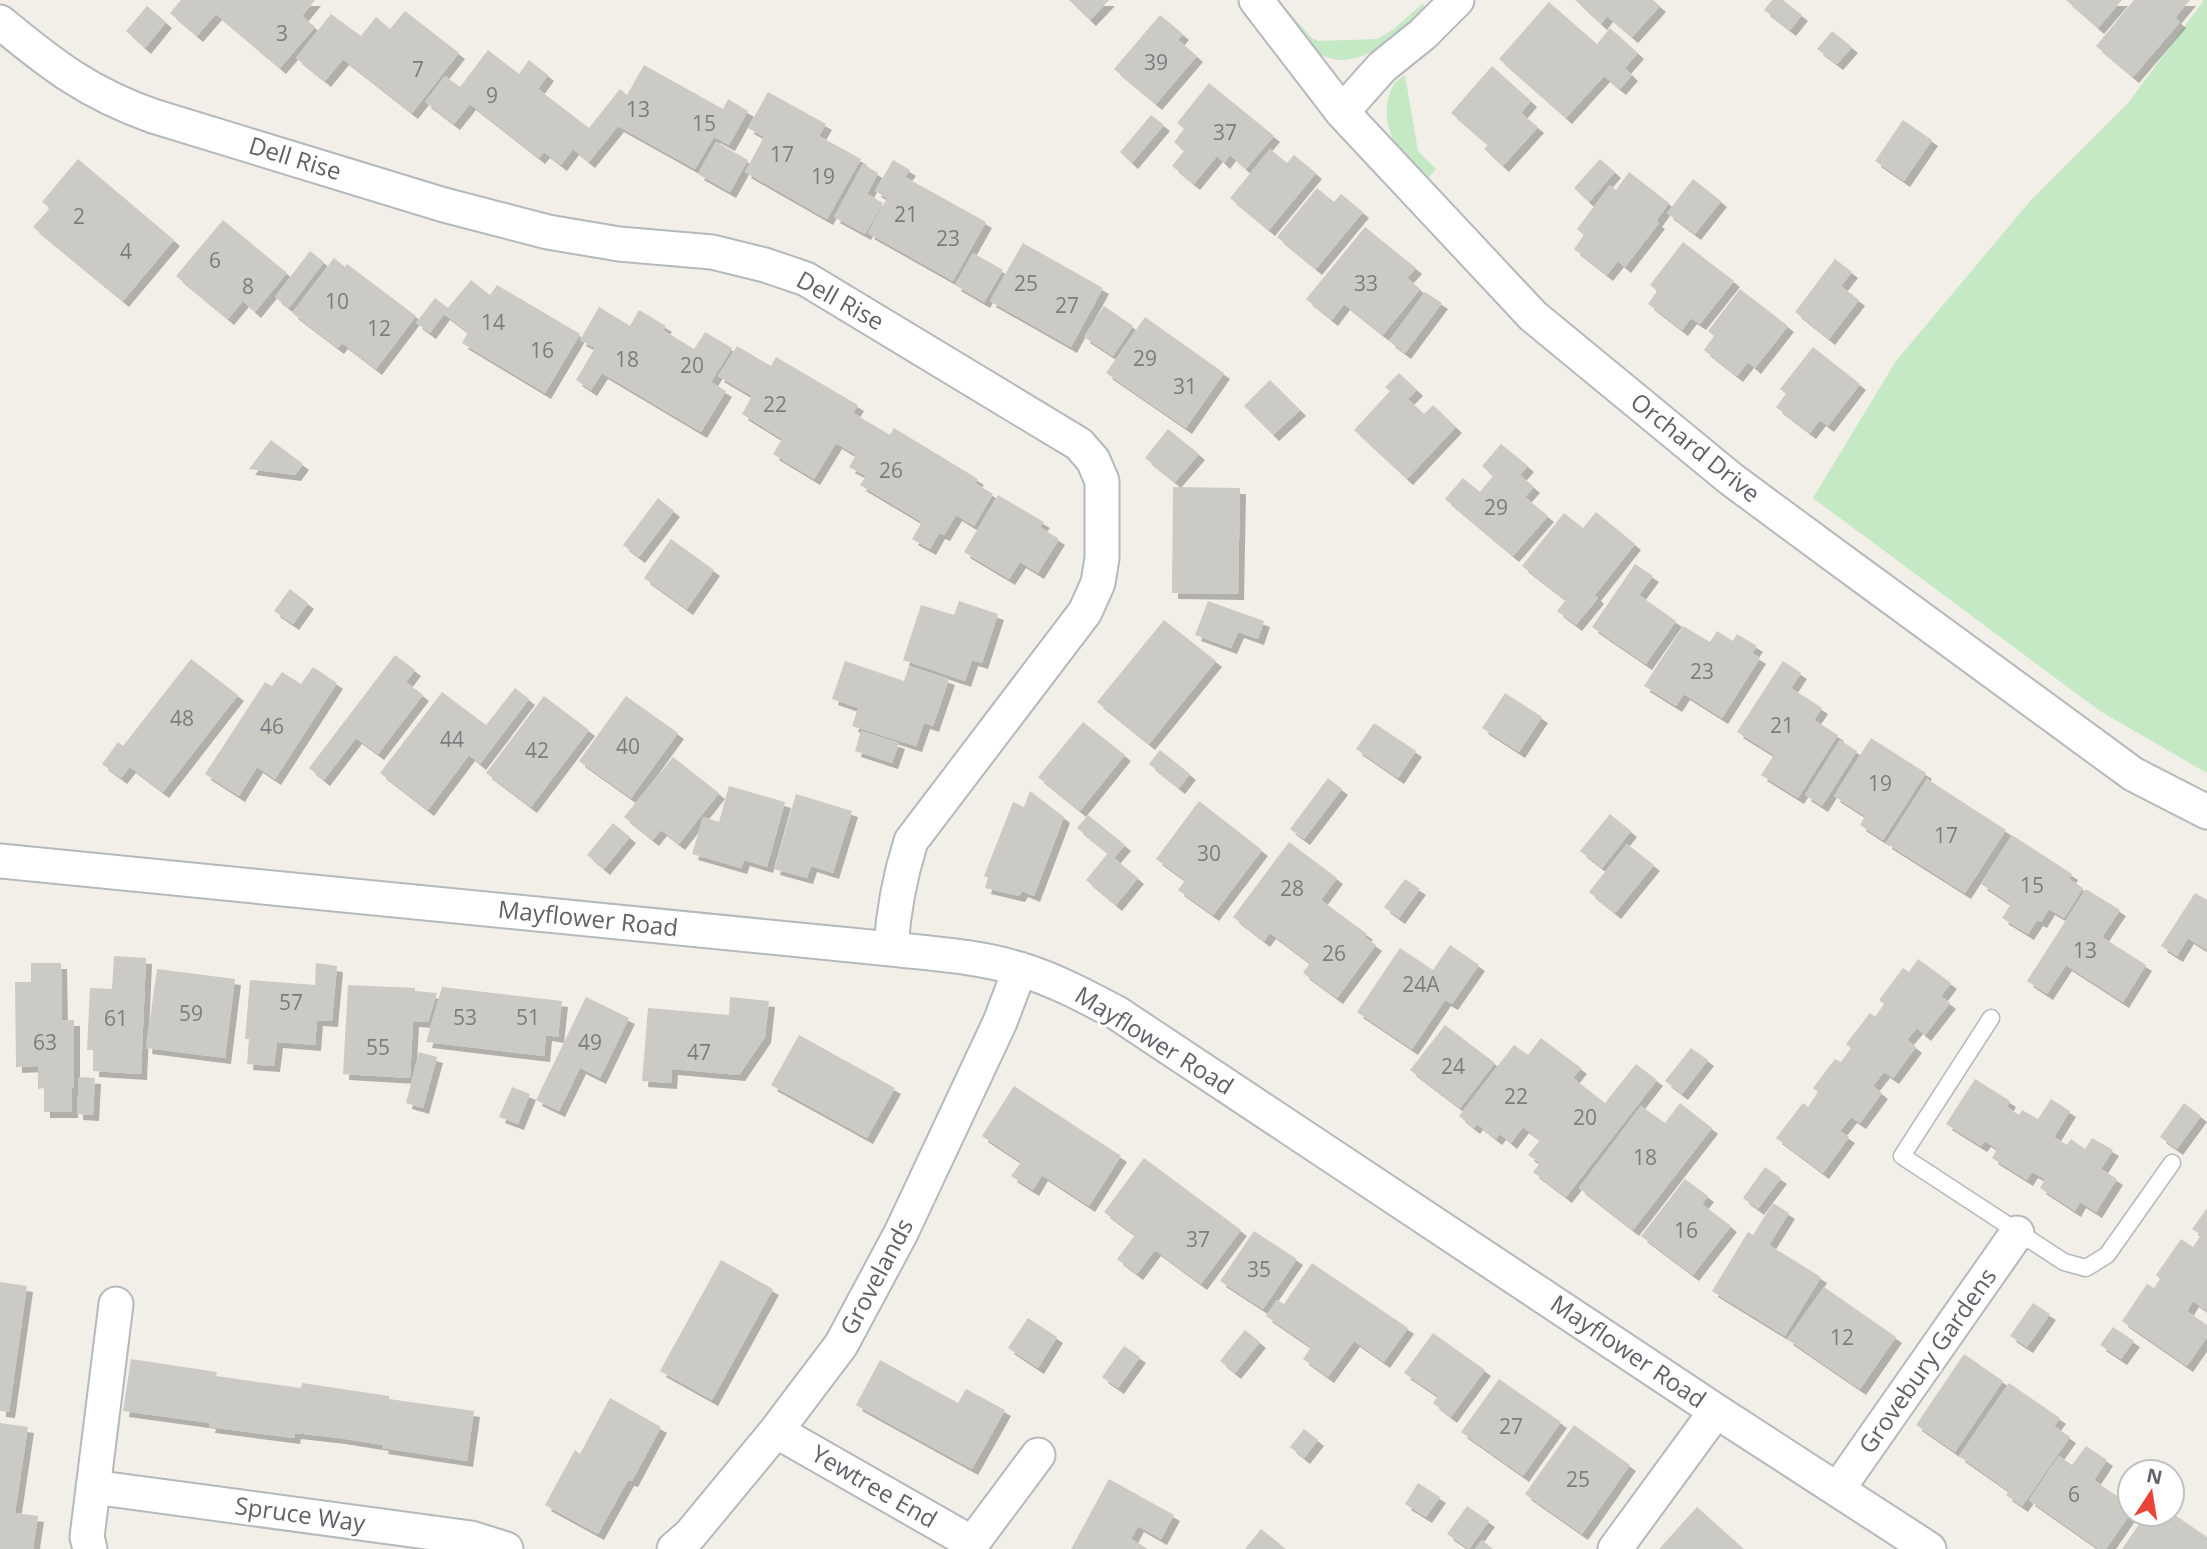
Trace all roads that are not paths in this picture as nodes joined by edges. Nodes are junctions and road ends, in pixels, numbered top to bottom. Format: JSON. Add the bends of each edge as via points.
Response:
{"nodes":[{"id":1,"x":1256,"y":0,"type":"edge"},
{"id":2,"x":1457,"y":0,"type":"edge"},
{"id":3,"x":0,"y":22,"type":"edge"},
{"id":4,"x":1342,"y":112,"type":"junction"},
{"id":5,"x":2207,"y":812,"type":"edge"},
{"id":6,"x":0,"y":861,"type":"edge"},
{"id":7,"x":891,"y":949,"type":"junction"},
{"id":8,"x":1020,"y":969,"type":"junction"},
{"id":9,"x":1991,"y":1018,"type":"dead end"},
{"id":10,"x":2172,"y":1163,"type":"dead end"},
{"id":11,"x":2017,"y":1233,"type":"junction"},
{"id":12,"x":116,"y":1304,"type":"dead end"},
{"id":13,"x":1716,"y":1411,"type":"junction"},
{"id":14,"x":776,"y":1431,"type":"junction"},
{"id":15,"x":1038,"y":1455,"type":"dead end"},
{"id":16,"x":93,"y":1487,"type":"junction"},
{"id":17,"x":1838,"y":1489,"type":"junction"},
{"id":18,"x":970,"y":1546,"type":"edge"},
{"id":19,"x":90,"y":1549,"type":"edge"},
{"id":20,"x":506,"y":1549,"type":"edge"},
{"id":21,"x":674,"y":1549,"type":"edge"},
{"id":22,"x":1615,"y":1549,"type":"edge"},
{"id":23,"x":1929,"y":1549,"type":"edge"}],
"edges":[{"from":1,"to":4,"type":"street","name":"Orchard Drive"},
{"from":2,"to":4,"type":"street","via":[[1382,67]]},
{"from":3,"to":7,"type":"street","name":"Dell Rise","via":[[90,90],[153,116],[526,227],[619,244],[712,252],[806,279],[1079,444],[1102,481],[1098,583],[1085,612],[911,841],[902,867]]},
{"from":4,"to":5,"type":"street","name":"Orchard Drive","via":[[1533,316],[1731,479],[2133,774]]},
{"from":6,"to":7,"type":"street","name":"Mayflower Road"},
{"from":7,"to":8,"type":"street","name":"Mayflower Road"},
{"from":8,"to":13,"type":"street","name":"Mayflower Road","via":[[1117,1013]]},
{"from":8,"to":14,"type":"street","name":"Grovelands","via":[[1000,1022],[901,1233],[841,1345]]},
{"from":9,"to":11,"type":"lane","via":[[1902,1156]]},
{"from":10,"to":11,"type":"lane","via":[[2107,1255],[2086,1268],[2064,1262]]},
{"from":11,"to":17,"type":"street","name":"Grovebury Gardens"},
{"from":12,"to":16,"type":"street"},
{"from":13,"to":17,"type":"street","name":"Mayflower Road"},
{"from":13,"to":22,"type":"street"},
{"from":14,"to":18,"type":"street","name":"Yewtree End"},
{"from":14,"to":21,"type":"street","name":"Grovelands"},
{"from":15,"to":18,"type":"street","name":"Yewtree End"},
{"from":16,"to":19,"type":"street","via":[[87,1537]]},
{"from":16,"to":20,"type":"street","name":"Spruce Way","via":[[471,1538]]},
{"from":17,"to":23,"type":"street","name":"Mayflower Road"}]}
